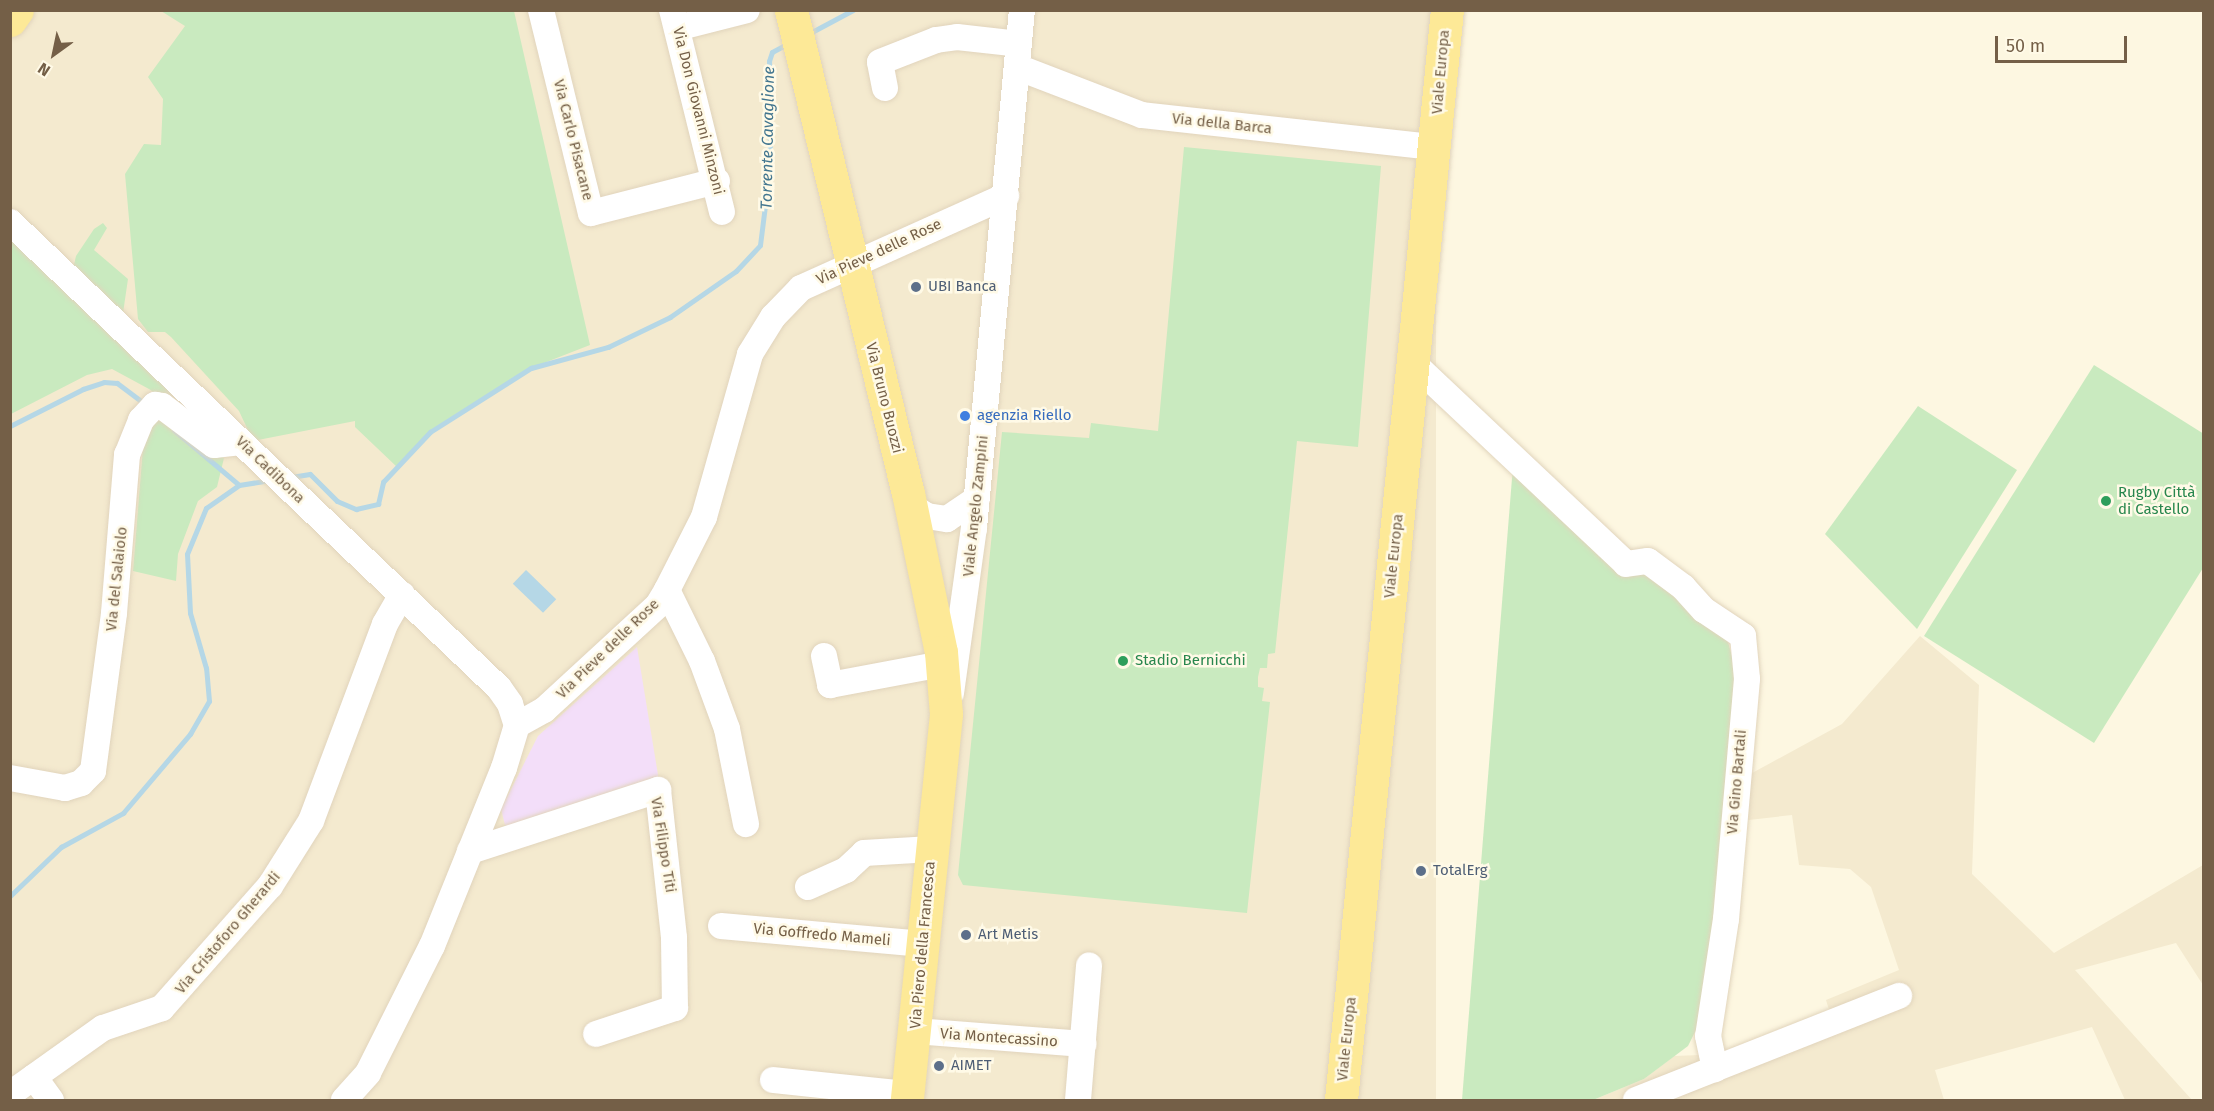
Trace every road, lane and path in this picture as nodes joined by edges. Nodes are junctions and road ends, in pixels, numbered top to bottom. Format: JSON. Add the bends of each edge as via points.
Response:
{"nodes":[{"id":1,"x":16,"y":10,"type":"edge"},
{"id":2,"x":540,"y":10,"type":"edge"},
{"id":3,"x":747,"y":10,"type":"edge"},
{"id":4,"x":1022,"y":10,"type":"edge"},
{"id":5,"x":1447,"y":10,"type":"edge"},
{"id":6,"x":792,"y":16,"type":"edge"},
{"id":7,"x":10,"y":20,"type":"edge"},
{"id":8,"x":675,"y":20,"type":"edge"},
{"id":9,"x":1018,"y":56,"type":"junction"},
{"id":10,"x":885,"y":88,"type":"dead end"},
{"id":11,"x":1434,"y":147,"type":"junction"},
{"id":12,"x":717,"y":181,"type":"junction"},
{"id":13,"x":1006,"y":196,"type":"junction"},
{"id":14,"x":722,"y":212,"type":"dead end"},
{"id":15,"x":10,"y":222,"type":"edge"},
{"id":16,"x":850,"y":263,"type":"junction"},
{"id":17,"x":1412,"y":362,"type":"junction"},
{"id":18,"x":250,"y":451,"type":"junction"},
{"id":19,"x":977,"y":499,"type":"junction"},
{"id":20,"x":910,"y":506,"type":"junction"},
{"id":21,"x":667,"y":590,"type":"junction"},
{"id":22,"x":402,"y":595,"type":"junction"},
{"id":23,"x":824,"y":656,"type":"dead end"},
{"id":24,"x":942,"y":664,"type":"junction"},
{"id":25,"x":946,"y":714,"type":"junction"},
{"id":26,"x":517,"y":725,"type":"junction"},
{"id":27,"x":10,"y":778,"type":"edge"},
{"id":28,"x":939,"y":789,"type":"joint"},
{"id":29,"x":746,"y":824,"type":"dead end"},
{"id":30,"x":932,"y":849,"type":"junction"},
{"id":31,"x":470,"y":850,"type":"junction"},
{"id":32,"x":808,"y":887,"type":"dead end"},
{"id":33,"x":721,"y":926,"type":"dead end"},
{"id":34,"x":924,"y":944,"type":"junction"},
{"id":35,"x":1089,"y":965,"type":"dead end"},
{"id":36,"x":1899,"y":996,"type":"dead end"},
{"id":37,"x":915,"y":1031,"type":"junction"},
{"id":38,"x":596,"y":1034,"type":"dead end"},
{"id":39,"x":1083,"y":1044,"type":"junction"},
{"id":40,"x":1715,"y":1069,"type":"junction"},
{"id":41,"x":34,"y":1077,"type":"junction"},
{"id":42,"x":773,"y":1080,"type":"dead end"},
{"id":43,"x":10,"y":1094,"type":"edge"},
{"id":44,"x":356,"y":1094,"type":"edge"},
{"id":45,"x":907,"y":1097,"type":"edge"},
{"id":46,"x":51,"y":1101,"type":"edge"},
{"id":47,"x":1078,"y":1101,"type":"edge"},
{"id":48,"x":1341,"y":1101,"type":"edge"},
{"id":49,"x":1636,"y":1101,"type":"edge"}],
"edges":[{"from":1,"to":7,"type":"main road"},
{"from":2,"to":12,"type":"street","name":"Via Carlo Pisacane","via":[[591,213]]},
{"from":3,"to":8,"type":"street"},
{"from":4,"to":9,"type":"street","name":"Viale Angelo Zampini"},
{"from":5,"to":11,"type":"main road","name":"Viale Europa"},
{"from":6,"to":16,"type":"main road","name":"Via Bruno Buozzi"},
{"from":8,"to":12,"type":"street","name":"Via Don Giovanni Minzoni"},
{"from":9,"to":10,"type":"street","name":"Via della Barca","via":[[957,37],[936,40],[880,62]]},
{"from":9,"to":11,"type":"street","name":"Via della Barca","via":[[1142,115]]},
{"from":9,"to":13,"type":"street","name":"Viale Angelo Zampini"},
{"from":11,"to":17,"type":"main road","name":"Viale Europa"},
{"from":12,"to":14,"type":"street","name":"Via Don Giovanni Minzoni"},
{"from":13,"to":16,"type":"street","name":"Via Pieve delle Rose"},
{"from":13,"to":19,"type":"street","name":"Viale Angelo Zampini"},
{"from":15,"to":18,"type":"street","name":"Via Cadibona"},
{"from":16,"to":20,"type":"main road","name":"Via Bruno Buozzi"},
{"from":16,"to":21,"type":"street","name":"Via Pieve delle Rose","via":[[801,288],[773,317],[750,354],[704,517]]},
{"from":17,"to":40,"type":"street","name":"Via Gino Bartali","via":[[1626,564],[1648,561],[1683,587],[1704,610],[1743,636],[1747,679],[1726,919],[1708,1036]]},
{"from":17,"to":48,"type":"main road","name":"Viale Europa"},
{"from":18,"to":22,"type":"street","name":"Via Cadibona"},
{"from":18,"to":27,"type":"street","name":"Via del Salaiolo","via":[[214,445],[162,406],[154,405],[141,420],[127,455],[114,614],[93,771],[81,783],[64,788]]},
{"from":19,"to":20,"type":"street","via":[[948,519],[927,516]]},
{"from":19,"to":25,"type":"street","name":"Viale Angelo Zampini","via":[[957,668]]},
{"from":20,"to":24,"type":"main road","name":"Via Bruno Buozzi","via":[[935,609]]},
{"from":21,"to":26,"type":"street","name":"Via Pieve delle Rose","via":[[658,604],[544,710]]},
{"from":21,"to":29,"type":"street","via":[[702,661],[728,729]]},
{"from":22,"to":26,"type":"street","name":"Via Cadibona","via":[[499,688]]},
{"from":22,"to":41,"type":"street","name":"Via Cristoforo Gherardi","via":[[385,624],[311,821],[270,886],[162,1008],[102,1028]]},
{"from":23,"to":24,"type":"street","via":[[830,685]]},
{"from":24,"to":25,"type":"main road","name":"Via Bruno Buozzi"},
{"from":25,"to":28,"type":"main road","name":"Via Bruno Buozzi"},
{"from":26,"to":31,"type":"street"},
{"from":28,"to":30,"type":"main road","name":"Via Piero della Francesca"},
{"from":30,"to":32,"type":"street","via":[[864,853],[846,870]]},
{"from":30,"to":34,"type":"main road","name":"Via Piero della Francesca"},
{"from":31,"to":38,"type":"street","name":"Via Filippo Titi","via":[[658,790],[672,915],[675,1008]]},
{"from":31,"to":44,"type":"street","via":[[432,946]]},
{"from":33,"to":34,"type":"street","name":"Via Goffredo Mameli"},
{"from":34,"to":37,"type":"main road","name":"Via Piero della Francesca"},
{"from":35,"to":39,"type":"street"},
{"from":36,"to":40,"type":"street"},
{"from":37,"to":39,"type":"street","name":"Via Montecassino"},
{"from":37,"to":45,"type":"main road","name":"Via Piero della Francesca"},
{"from":39,"to":47,"type":"street"},
{"from":40,"to":49,"type":"street"},
{"from":41,"to":43,"type":"street","name":"Via Cristoforo Gherardi"},
{"from":41,"to":46,"type":"street"},
{"from":42,"to":45,"type":"street"}]}
